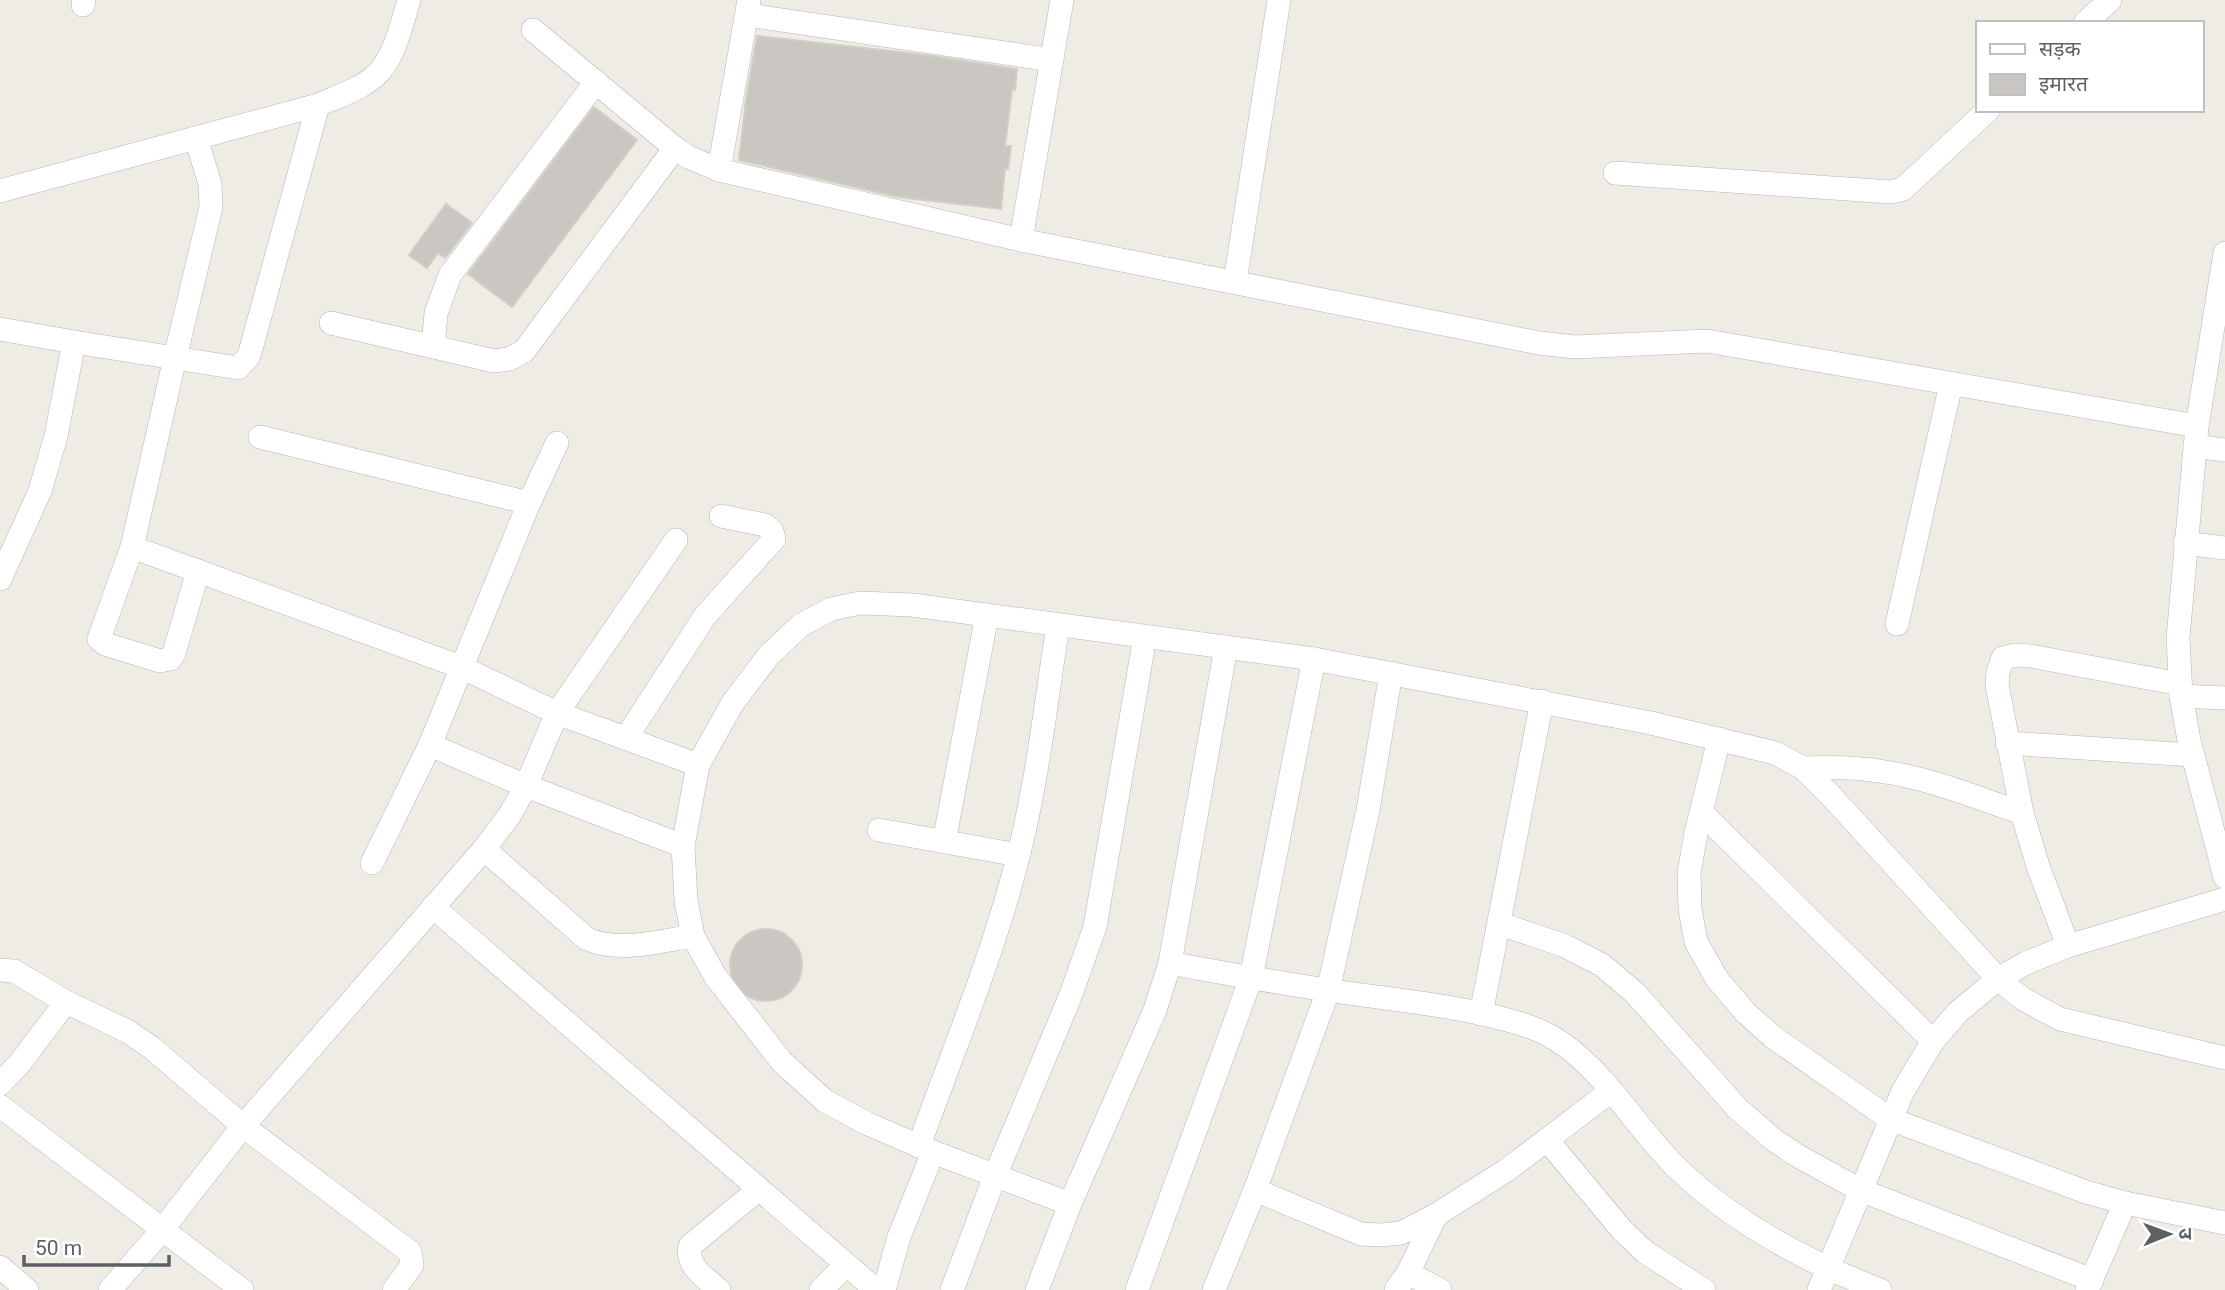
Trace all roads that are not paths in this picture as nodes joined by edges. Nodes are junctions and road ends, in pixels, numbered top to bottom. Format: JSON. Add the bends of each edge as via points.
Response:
{"nodes":[{"id":1,"x":409,"y":0,"type":"edge"},
{"id":2,"x":1062,"y":0,"type":"edge"},
{"id":3,"x":1279,"y":0,"type":"edge"},
{"id":4,"x":2110,"y":0,"type":"edge"},
{"id":5,"x":749,"y":8,"type":"edge"},
{"id":6,"x":2087,"y":21,"type":"edge"},
{"id":7,"x":533,"y":30,"type":"dead end"},
{"id":8,"x":1052,"y":60,"type":"junction"},
{"id":9,"x":596,"y":82,"type":"junction"},
{"id":10,"x":318,"y":104,"type":"junction"},
{"id":11,"x":1986,"y":112,"type":"edge"},
{"id":12,"x":197,"y":138,"type":"junction"},
{"id":13,"x":676,"y":148,"type":"junction"},
{"id":14,"x":719,"y":170,"type":"junction"},
{"id":15,"x":1615,"y":173,"type":"dead end"},
{"id":16,"x":0,"y":191,"type":"edge"},
{"id":17,"x":1021,"y":240,"type":"junction"},
{"id":18,"x":2225,"y":253,"type":"edge"},
{"id":19,"x":1235,"y":282,"type":"junction"},
{"id":20,"x":331,"y":323,"type":"dead end"},
{"id":21,"x":0,"y":329,"type":"edge"},
{"id":22,"x":74,"y":342,"type":"junction"},
{"id":23,"x":433,"y":346,"type":"junction"},
{"id":24,"x":2216,"y":351,"type":"edge"},
{"id":25,"x":175,"y":358,"type":"junction"},
{"id":26,"x":1951,"y":384,"type":"junction"},
{"id":27,"x":2196,"y":436,"type":"junction"},
{"id":28,"x":260,"y":437,"type":"dead end"},
{"id":29,"x":557,"y":443,"type":"dead end"},
{"id":30,"x":2225,"y":450,"type":"edge"},
{"id":31,"x":529,"y":503,"type":"junction"},
{"id":32,"x":721,"y":516,"type":"dead end"},
{"id":33,"x":676,"y":540,"type":"dead end"},
{"id":34,"x":2185,"y":542,"type":"junction"},
{"id":35,"x":132,"y":547,"type":"junction"},
{"id":36,"x":2225,"y":548,"type":"edge"},
{"id":37,"x":198,"y":571,"type":"junction"},
{"id":38,"x":0,"y":579,"type":"edge"},
{"id":39,"x":987,"y":615,"type":"junction"},
{"id":40,"x":1897,"y":624,"type":"dead end"},
{"id":41,"x":1058,"y":625,"type":"junction"},
{"id":42,"x":1145,"y":636,"type":"junction"},
{"id":43,"x":1226,"y":647,"type":"junction"},
{"id":44,"x":1314,"y":659,"type":"junction"},
{"id":45,"x":461,"y":667,"type":"junction"},
{"id":46,"x":1391,"y":673,"type":"junction"},
{"id":47,"x":2181,"y":690,"type":"junction"},
{"id":48,"x":2225,"y":698,"type":"edge"},
{"id":49,"x":1542,"y":701,"type":"junction"},
{"id":50,"x":557,"y":713,"type":"junction"},
{"id":51,"x":626,"y":738,"type":"junction"},
{"id":52,"x":1719,"y":739,"type":"junction"},
{"id":53,"x":2007,"y":743,"type":"junction"},
{"id":54,"x":430,"y":745,"type":"junction"},
{"id":55,"x":2192,"y":755,"type":"junction"},
{"id":56,"x":698,"y":765,"type":"junction"},
{"id":57,"x":1803,"y":768,"type":"junction"},
{"id":58,"x":526,"y":786,"type":"junction"},
{"id":59,"x":1701,"y":812,"type":"junction"},
{"id":60,"x":2022,"y":813,"type":"junction"},
{"id":61,"x":879,"y":830,"type":"dead end"},
{"id":62,"x":944,"y":842,"type":"junction"},
{"id":63,"x":683,"y":846,"type":"junction"},
{"id":64,"x":484,"y":849,"type":"junction"},
{"id":65,"x":1018,"y":855,"type":"junction"},
{"id":66,"x":372,"y":863,"type":"dead end"},
{"id":67,"x":2225,"y":877,"type":"edge"},
{"id":68,"x":2225,"y":899,"type":"edge"},
{"id":69,"x":433,"y":907,"type":"junction"},
{"id":70,"x":1501,"y":923,"type":"junction"},
{"id":71,"x":693,"y":936,"type":"junction"},
{"id":72,"x":2068,"y":946,"type":"junction"},
{"id":73,"x":1170,"y":963,"type":"junction"},
{"id":74,"x":0,"y":970,"type":"edge"},
{"id":75,"x":1251,"y":978,"type":"junction"},
{"id":76,"x":1998,"y":979,"type":"junction"},
{"id":77,"x":1328,"y":990,"type":"junction"},
{"id":78,"x":66,"y":1002,"type":"junction"},
{"id":79,"x":1482,"y":1014,"type":"junction"},
{"id":80,"x":1933,"y":1041,"type":"junction"},
{"id":81,"x":2225,"y":1058,"type":"edge"},
{"id":82,"x":0,"y":1084,"type":"edge"},
{"id":83,"x":1611,"y":1091,"type":"junction"},
{"id":84,"x":0,"y":1106,"type":"edge"},
{"id":85,"x":1890,"y":1119,"type":"junction"},
{"id":86,"x":243,"y":1126,"type":"junction"},
{"id":87,"x":1548,"y":1141,"type":"junction"},
{"id":88,"x":926,"y":1149,"type":"junction"},
{"id":89,"x":995,"y":1176,"type":"junction"},
{"id":90,"x":759,"y":1189,"type":"junction"},
{"id":91,"x":1255,"y":1190,"type":"junction"},
{"id":92,"x":1860,"y":1191,"type":"junction"},
{"id":93,"x":2125,"y":1203,"type":"junction"},
{"id":94,"x":1070,"y":1204,"type":"junction"},
{"id":95,"x":1436,"y":1215,"type":"junction"},
{"id":96,"x":2225,"y":1223,"type":"edge"},
{"id":97,"x":162,"y":1230,"type":"junction"},
{"id":98,"x":846,"y":1265,"type":"junction"},
{"id":99,"x":0,"y":1267,"type":"edge"},
{"id":100,"x":1823,"y":1280,"type":"edge"},
{"id":101,"x":1402,"y":1282,"type":"edge"},
{"id":102,"x":2089,"y":1285,"type":"edge"},
{"id":103,"x":27,"y":1290,"type":"edge"},
{"id":104,"x":110,"y":1290,"type":"edge"},
{"id":105,"x":242,"y":1290,"type":"edge"},
{"id":106,"x":394,"y":1290,"type":"edge"},
{"id":107,"x":719,"y":1290,"type":"edge"},
{"id":108,"x":821,"y":1290,"type":"edge"},
{"id":109,"x":876,"y":1290,"type":"edge"},
{"id":110,"x":884,"y":1290,"type":"edge"},
{"id":111,"x":952,"y":1290,"type":"edge"},
{"id":112,"x":1037,"y":1290,"type":"edge"},
{"id":113,"x":1137,"y":1290,"type":"edge"},
{"id":114,"x":1214,"y":1290,"type":"edge"},
{"id":115,"x":1440,"y":1290,"type":"edge"},
{"id":116,"x":1704,"y":1290,"type":"edge"},
{"id":117,"x":1880,"y":1290,"type":"edge"}],
"edges":[{"from":1,"to":10,"type":"street","via":[[392,51],[380,71],[357,89]]},
{"from":2,"to":8,"type":"street"},
{"from":3,"to":19,"type":"street"},
{"from":4,"to":6,"type":"street"},
{"from":5,"to":8,"type":"street"},
{"from":5,"to":14,"type":"street"},
{"from":7,"to":9,"type":"street"},
{"from":8,"to":17,"type":"street"},
{"from":9,"to":13,"type":"street"},
{"from":9,"to":23,"type":"street","via":[[450,275],[436,313]]},
{"from":10,"to":12,"type":"street"},
{"from":10,"to":25,"type":"street","via":[[250,356],[238,368]]},
{"from":11,"to":15,"type":"street","via":[[1903,188],[1891,192]]},
{"from":12,"to":16,"type":"street"},
{"from":12,"to":25,"type":"street","via":[[210,184],[211,207]]},
{"from":13,"to":14,"type":"street"},
{"from":13,"to":23,"type":"street","via":[[524,351],[494,361]]},
{"from":14,"to":17,"type":"street"},
{"from":17,"to":19,"type":"street"},
{"from":18,"to":24,"type":"street"},
{"from":19,"to":26,"type":"street","via":[[1539,343],[1575,347],[1707,341]]},
{"from":20,"to":23,"type":"street"},
{"from":21,"to":22,"type":"street"},
{"from":22,"to":25,"type":"street"},
{"from":22,"to":38,"type":"street","via":[[40,491]]},
{"from":24,"to":27,"type":"street"},
{"from":25,"to":35,"type":"street"},
{"from":26,"to":27,"type":"street"},
{"from":26,"to":40,"type":"street"},
{"from":27,"to":30,"type":"street"},
{"from":27,"to":34,"type":"street"},
{"from":28,"to":31,"type":"street"},
{"from":29,"to":31,"type":"street"},
{"from":31,"to":45,"type":"street"},
{"from":32,"to":51,"type":"street","via":[[765,525],[774,539],[705,616]]},
{"from":33,"to":50,"type":"street"},
{"from":34,"to":36,"type":"street"},
{"from":34,"to":47,"type":"street","via":[[2178,639]]},
{"from":35,"to":37,"type":"street"},
{"from":35,"to":37,"type":"street","via":[[100,632],[99,639],[105,644],[160,661],[170,659]]},
{"from":37,"to":45,"type":"street"},
{"from":39,"to":41,"type":"street"},
{"from":39,"to":56,"type":"street","via":[[912,605],[859,603],[831,609],[801,625],[769,656],[732,704]]},
{"from":39,"to":62,"type":"street"},
{"from":41,"to":42,"type":"street"},
{"from":41,"to":65,"type":"street"},
{"from":42,"to":43,"type":"street"},
{"from":42,"to":89,"type":"street","via":[[1095,927]]},
{"from":43,"to":44,"type":"street"},
{"from":43,"to":73,"type":"street"},
{"from":44,"to":46,"type":"street"},
{"from":44,"to":75,"type":"street"},
{"from":45,"to":50,"type":"street"},
{"from":45,"to":54,"type":"street"},
{"from":46,"to":49,"type":"street"},
{"from":46,"to":77,"type":"street","via":[[1368,810]]},
{"from":47,"to":48,"type":"street"},
{"from":47,"to":53,"type":"street","via":[[2031,656],[2003,658],[1997,685]]},
{"from":47,"to":55,"type":"street"},
{"from":49,"to":52,"type":"street"},
{"from":49,"to":70,"type":"street"},
{"from":50,"to":51,"type":"street"},
{"from":50,"to":58,"type":"street"},
{"from":51,"to":56,"type":"street"},
{"from":52,"to":57,"type":"street","via":[[1775,753]]},
{"from":52,"to":59,"type":"street"},
{"from":53,"to":55,"type":"street"},
{"from":53,"to":60,"type":"street"},
{"from":54,"to":58,"type":"street"},
{"from":54,"to":66,"type":"street"},
{"from":55,"to":67,"type":"street"},
{"from":56,"to":63,"type":"street"},
{"from":57,"to":60,"type":"street","via":[[1834,767],[1917,778]]},
{"from":57,"to":76,"type":"street"},
{"from":58,"to":63,"type":"street"},
{"from":58,"to":64,"type":"street"},
{"from":59,"to":80,"type":"street"},
{"from":59,"to":85,"type":"street","via":[[1689,873],[1690,909],[1696,942],[1717,979],[1773,1037]]},
{"from":60,"to":72,"type":"street"},
{"from":61,"to":62,"type":"street"},
{"from":62,"to":65,"type":"street"},
{"from":63,"to":71,"type":"street"},
{"from":64,"to":69,"type":"street"},
{"from":64,"to":71,"type":"street","via":[[587,939],[599,944],[618,947]]},
{"from":65,"to":88,"type":"street"},
{"from":68,"to":72,"type":"street"},
{"from":69,"to":86,"type":"street"},
{"from":69,"to":90,"type":"street"},
{"from":70,"to":79,"type":"street"},
{"from":70,"to":92,"type":"street","via":[[1602,965],[1635,993],[1757,1127]]},
{"from":71,"to":88,"type":"street","via":[[715,976],[782,1062],[825,1101]]},
{"from":72,"to":76,"type":"street"},
{"from":73,"to":75,"type":"street"},
{"from":73,"to":94,"type":"street","via":[[1155,1010]]},
{"from":74,"to":78,"type":"street","via":[[14,971]]},
{"from":75,"to":77,"type":"street"},
{"from":75,"to":113,"type":"street"},
{"from":76,"to":80,"type":"street","via":[[1958,1012]]},
{"from":76,"to":81,"type":"street","via":[[2060,1019]]},
{"from":77,"to":79,"type":"street"},
{"from":77,"to":91,"type":"street"},
{"from":78,"to":82,"type":"street"},
{"from":78,"to":86,"type":"street","via":[[152,1048]]},
{"from":79,"to":83,"type":"street","via":[[1539,1030],[1563,1044]]},
{"from":80,"to":85,"type":"street"},
{"from":83,"to":87,"type":"street"},
{"from":83,"to":100,"type":"street","via":[[1702,1190]]},
{"from":84,"to":97,"type":"street"},
{"from":85,"to":92,"type":"street"},
{"from":85,"to":93,"type":"street"},
{"from":86,"to":97,"type":"street"},
{"from":86,"to":106,"type":"street","via":[[410,1252],[412,1265]]},
{"from":87,"to":95,"type":"street"},
{"from":87,"to":116,"type":"street","via":[[1645,1252]]},
{"from":88,"to":89,"type":"street"},
{"from":88,"to":110,"type":"street"},
{"from":89,"to":94,"type":"street"},
{"from":89,"to":111,"type":"street"},
{"from":90,"to":98,"type":"street"},
{"from":90,"to":107,"type":"street","via":[[690,1246],[691,1264]]},
{"from":91,"to":95,"type":"street","via":[[1361,1234],[1401,1233]]},
{"from":91,"to":114,"type":"street"},
{"from":92,"to":100,"type":"street"},
{"from":92,"to":102,"type":"street"},
{"from":93,"to":96,"type":"street"},
{"from":93,"to":102,"type":"street"},
{"from":94,"to":112,"type":"street"},
{"from":95,"to":101,"type":"street"},
{"from":97,"to":104,"type":"street"},
{"from":97,"to":105,"type":"street"},
{"from":98,"to":108,"type":"street"},
{"from":98,"to":109,"type":"street"},
{"from":99,"to":103,"type":"street"},
{"from":100,"to":117,"type":"street"},
{"from":101,"to":115,"type":"street"}]}
